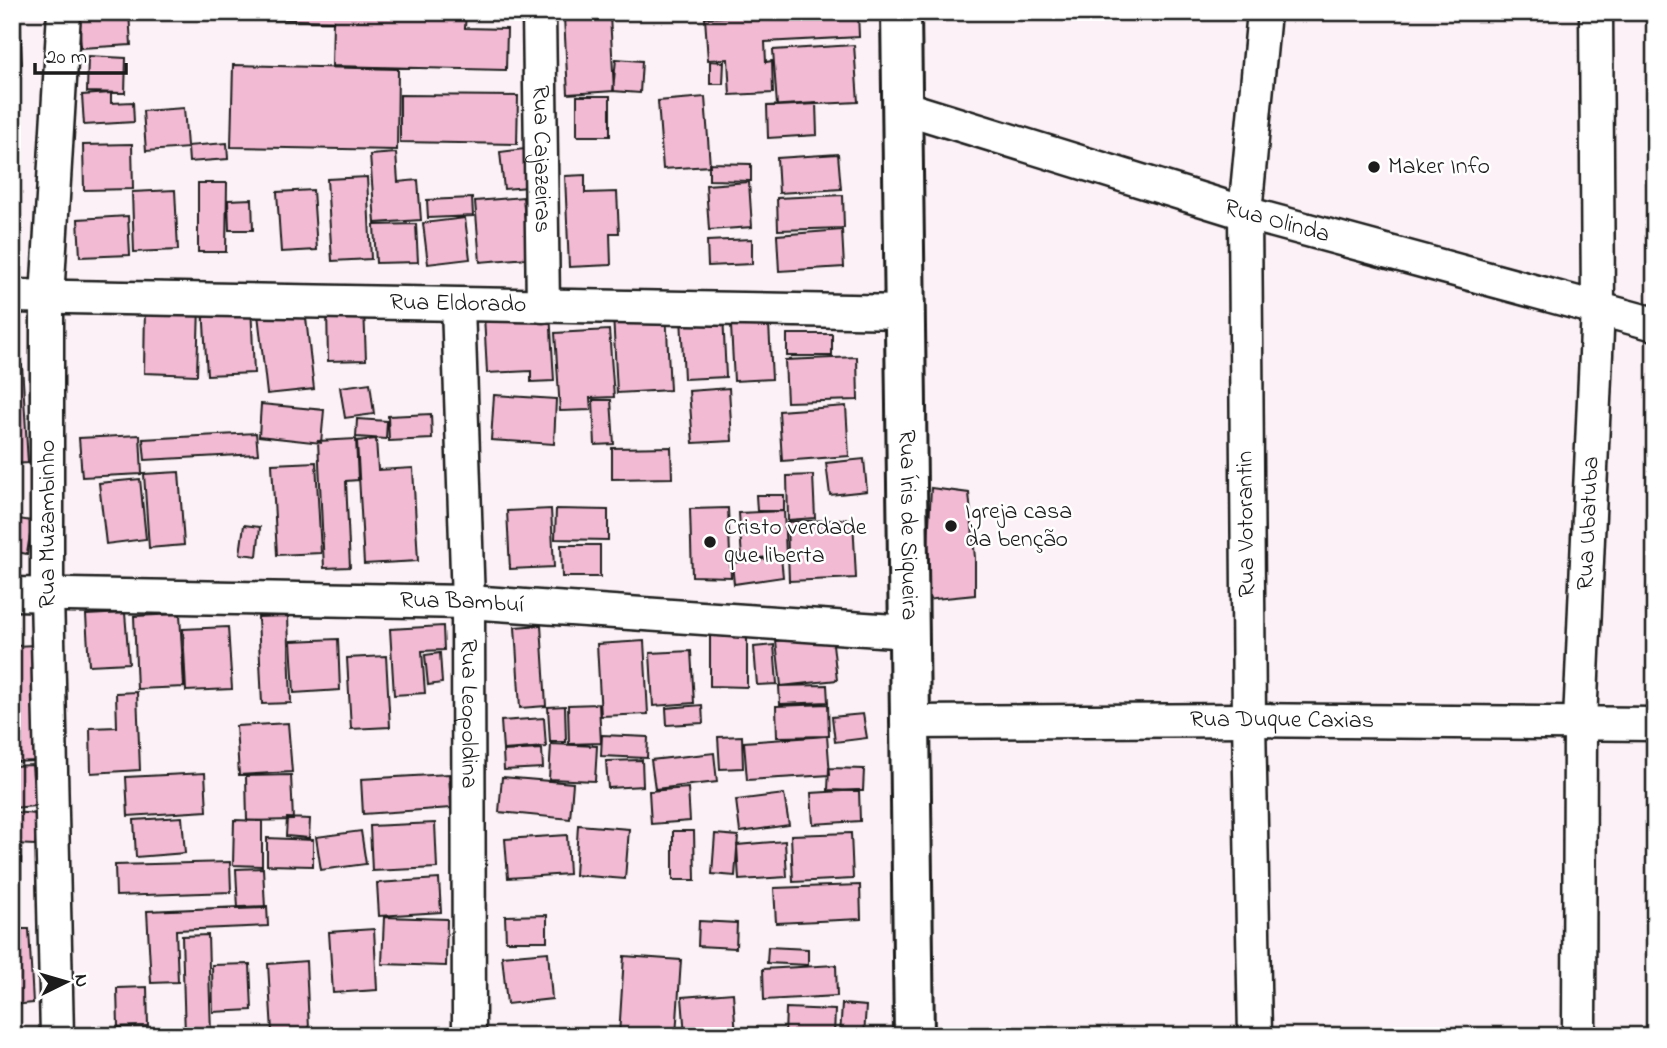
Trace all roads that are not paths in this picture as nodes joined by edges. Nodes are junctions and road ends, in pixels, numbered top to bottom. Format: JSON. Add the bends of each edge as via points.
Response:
{"nodes":[{"id":1,"x":64,"y":12,"type":"edge"},
{"id":2,"x":539,"y":12,"type":"edge"},
{"id":3,"x":901,"y":12,"type":"edge"},
{"id":4,"x":1264,"y":12,"type":"edge"},
{"id":5,"x":1596,"y":12,"type":"edge"},
{"id":6,"x":902,"y":107,"type":"junction"},
{"id":7,"x":1245,"y":213,"type":"junction"},
{"id":8,"x":12,"y":296,"type":"edge"},
{"id":9,"x":47,"y":298,"type":"junction"},
{"id":10,"x":458,"y":306,"type":"junction"},
{"id":11,"x":543,"y":306,"type":"junction"},
{"id":12,"x":1598,"y":308,"type":"junction"},
{"id":13,"x":905,"y":312,"type":"junction"},
{"id":14,"x":1655,"y":324,"type":"edge"},
{"id":15,"x":12,"y":594,"type":"edge"},
{"id":16,"x":47,"y":594,"type":"junction"},
{"id":17,"x":468,"y":602,"type":"junction"},
{"id":18,"x":909,"y":632,"type":"junction"},
{"id":19,"x":1249,"y":720,"type":"junction"},
{"id":20,"x":911,"y":722,"type":"junction"},
{"id":21,"x":1580,"y":722,"type":"junction"},
{"id":22,"x":1655,"y":724,"type":"edge"},
{"id":23,"x":57,"y":1036,"type":"edge"},
{"id":24,"x":469,"y":1036,"type":"edge"},
{"id":25,"x":914,"y":1036,"type":"edge"},
{"id":26,"x":1255,"y":1036,"type":"edge"},
{"id":27,"x":1579,"y":1036,"type":"edge"}],
"edges":[{"from":1,"to":9,"type":"street","name":"Rua Muzambinho"},
{"from":2,"to":11,"type":"street","name":"Rua Cajazeiras"},
{"from":3,"to":6,"type":"street","name":"Rua Íris de Siqueira"},
{"from":4,"to":7,"type":"street","name":"Rua Votorantin"},
{"from":5,"to":12,"type":"street","name":"Rua Ubatuba"},
{"from":6,"to":7,"type":"street","name":"Rua Olinda"},
{"from":6,"to":13,"type":"street","name":"Rua Íris de Siqueira"},
{"from":7,"to":12,"type":"street","name":"Rua Olinda"},
{"from":7,"to":19,"type":"street","name":"Rua Votorantin"},
{"from":8,"to":9,"type":"street","name":"Rua Eldorado"},
{"from":9,"to":10,"type":"street","name":"Rua Eldorado"},
{"from":9,"to":16,"type":"street","name":"Rua Muzambinho"},
{"from":10,"to":11,"type":"street","name":"Rua Eldorado"},
{"from":10,"to":17,"type":"street","name":"Rua Leopoldina"},
{"from":11,"to":13,"type":"street","name":"Rua Eldorado"},
{"from":12,"to":14,"type":"street","name":"Rua Olinda"},
{"from":12,"to":21,"type":"street","name":"Rua Ubatuba"},
{"from":13,"to":18,"type":"street","name":"Rua Íris de Siqueira"},
{"from":15,"to":16,"type":"street","name":"Rua Bambuí"},
{"from":16,"to":17,"type":"street","name":"Rua Bambuí"},
{"from":16,"to":23,"type":"street","name":"Rua Muzambinho"},
{"from":17,"to":18,"type":"street","name":"Rua Bambuí"},
{"from":17,"to":24,"type":"street","name":"Rua Leopoldina"},
{"from":18,"to":20,"type":"street","name":"Rua Íris de Siqueira"},
{"from":19,"to":20,"type":"street","name":"Rua Duque Caxias"},
{"from":19,"to":21,"type":"street","name":"Rua Duque Caxias"},
{"from":19,"to":26,"type":"street","name":"Rua Votorantin"},
{"from":20,"to":25,"type":"street","name":"Rua Íris de Siqueira"},
{"from":21,"to":22,"type":"street","name":"Rua Duque Caxias"},
{"from":21,"to":27,"type":"street","name":"Rua Ubatuba"}]}
